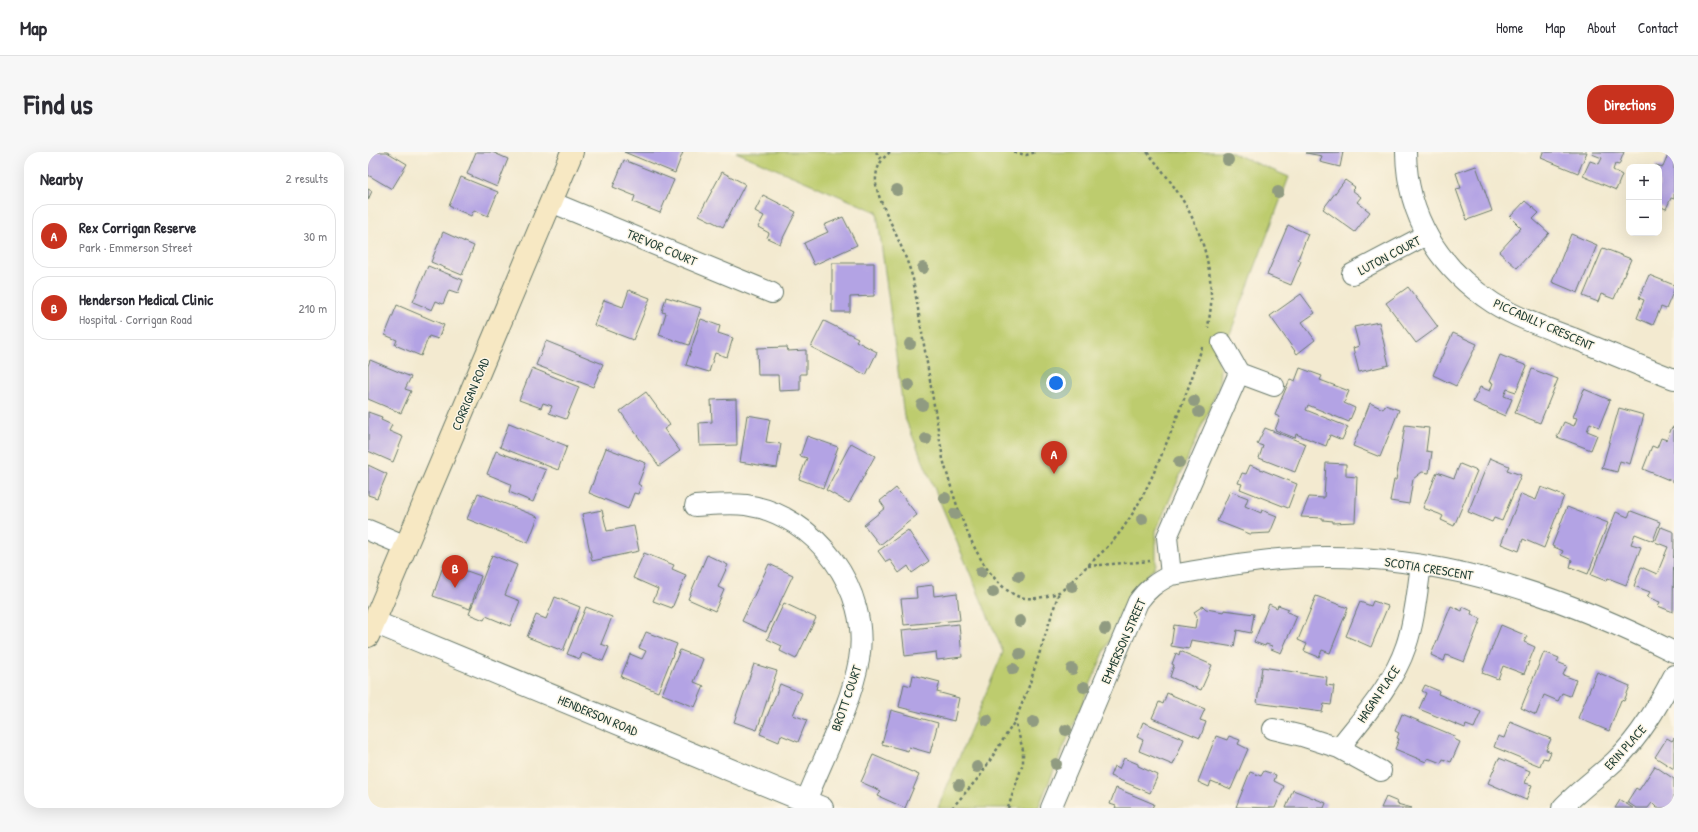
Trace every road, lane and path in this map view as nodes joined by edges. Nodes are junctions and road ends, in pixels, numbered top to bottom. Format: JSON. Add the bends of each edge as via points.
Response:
{"nodes":[{"id":1,"x":572,"y":152,"type":"edge"},
{"id":2,"x":876,"y":152,"type":"edge"},
{"id":3,"x":890,"y":152,"type":"edge"},
{"id":4,"x":1014,"y":152,"type":"edge"},
{"id":5,"x":1036,"y":152,"type":"edge"},
{"id":6,"x":1147,"y":152,"type":"edge"},
{"id":7,"x":1406,"y":152,"type":"edge"},
{"id":8,"x":881,"y":159,"type":"junction"},
{"id":9,"x":551,"y":202,"type":"junction"},
{"id":10,"x":1426,"y":235,"type":"junction"},
{"id":11,"x":1352,"y":274,"type":"dead end"},
{"id":12,"x":772,"y":293,"type":"dead end"},
{"id":13,"x":1211,"y":339,"type":"junction"},
{"id":14,"x":1239,"y":373,"type":"junction"},
{"id":15,"x":1674,"y":379,"type":"edge"},
{"id":16,"x":1274,"y":386,"type":"dead end"},
{"id":17,"x":695,"y":506,"type":"dead end"},
{"id":18,"x":368,"y":530,"type":"edge"},
{"id":19,"x":406,"y":546,"type":"junction"},
{"id":20,"x":1421,"y":565,"type":"junction"},
{"id":21,"x":1087,"y":566,"type":"junction"},
{"id":22,"x":1170,"y":567,"type":"junction"},
{"id":23,"x":1059,"y":592,"type":"junction"},
{"id":24,"x":371,"y":629,"type":"edge"},
{"id":25,"x":1674,"y":652,"type":"edge"},
{"id":26,"x":1674,"y":675,"type":"edge"},
{"id":27,"x":1015,"y":721,"type":"junction"},
{"id":28,"x":1273,"y":729,"type":"dead end"},
{"id":29,"x":1339,"y":748,"type":"junction"},
{"id":30,"x":1381,"y":771,"type":"dead end"},
{"id":31,"x":814,"y":805,"type":"edge"},
{"id":32,"x":952,"y":808,"type":"edge"},
{"id":33,"x":1008,"y":808,"type":"edge"},
{"id":34,"x":1051,"y":808,"type":"edge"},
{"id":35,"x":1562,"y":808,"type":"edge"}],
"edges":[{"from":1,"to":9,"type":"main road","name":"CORRIGAN ROAD"},
{"from":2,"to":8,"type":"path"},
{"from":3,"to":8,"type":"path"},
{"from":4,"to":5,"type":"path","via":[[1026,155]]},
{"from":6,"to":13,"type":"path","via":[[1167,175],[1185,202],[1200,234],[1209,267],[1212,296]]},
{"from":7,"to":10,"type":"street","name":"PICCADILLY CRESCENT","via":[[1412,196]]},
{"from":8,"to":23,"type":"path","via":[[876,183],[879,196],[913,279],[943,459],[966,526],[982,560],[995,579],[1008,590],[1019,597],[1034,598]]},
{"from":9,"to":12,"type":"street","name":"TREVOR COURT"},
{"from":9,"to":19,"type":"main road","name":"CORRIGAN ROAD"},
{"from":10,"to":11,"type":"street","name":"LUTON COURT"},
{"from":10,"to":15,"type":"street","name":"PICCADILLY CRESCENT","via":[[1468,285],[1494,303],[1524,318]]},
{"from":13,"to":14,"type":"street"},
{"from":13,"to":21,"type":"path","via":[[1154,473],[1138,504],[1118,535],[1101,555]]},
{"from":14,"to":16,"type":"street"},
{"from":14,"to":22,"type":"street","via":[[1167,537]]},
{"from":17,"to":31,"type":"street","name":"BROTT COURT","via":[[747,505],[769,511],[804,530],[820,544],[846,579],[857,614],[859,658]]},
{"from":18,"to":19,"type":"street"},
{"from":19,"to":24,"type":"main road","name":"CORRIGAN ROAD"},
{"from":20,"to":22,"type":"street","name":"SCOTIA CRESCENT","via":[[1363,558],[1279,559]]},
{"from":20,"to":25,"type":"street","name":"SCOTIA CRESCENT","via":[[1487,577],[1536,592],[1605,619]]},
{"from":20,"to":29,"type":"street","name":"HAGAN PLACE","via":[[1411,628],[1399,661],[1382,692]]},
{"from":21,"to":22,"type":"path"},
{"from":21,"to":23,"type":"path"},
{"from":22,"to":34,"type":"street","name":"EMMERSON STREET","via":[[1138,602]]},
{"from":23,"to":27,"type":"path"},
{"from":24,"to":31,"type":"street","name":"HENDERSON ROAD"},
{"from":26,"to":35,"type":"street","name":"ERIN PLACE","via":[[1655,710],[1630,744],[1616,760]]},
{"from":27,"to":32,"type":"path","via":[[980,776]]},
{"from":27,"to":33,"type":"path","via":[[1023,750],[1023,763]]},
{"from":28,"to":29,"type":"street"},
{"from":29,"to":30,"type":"street"}]}
